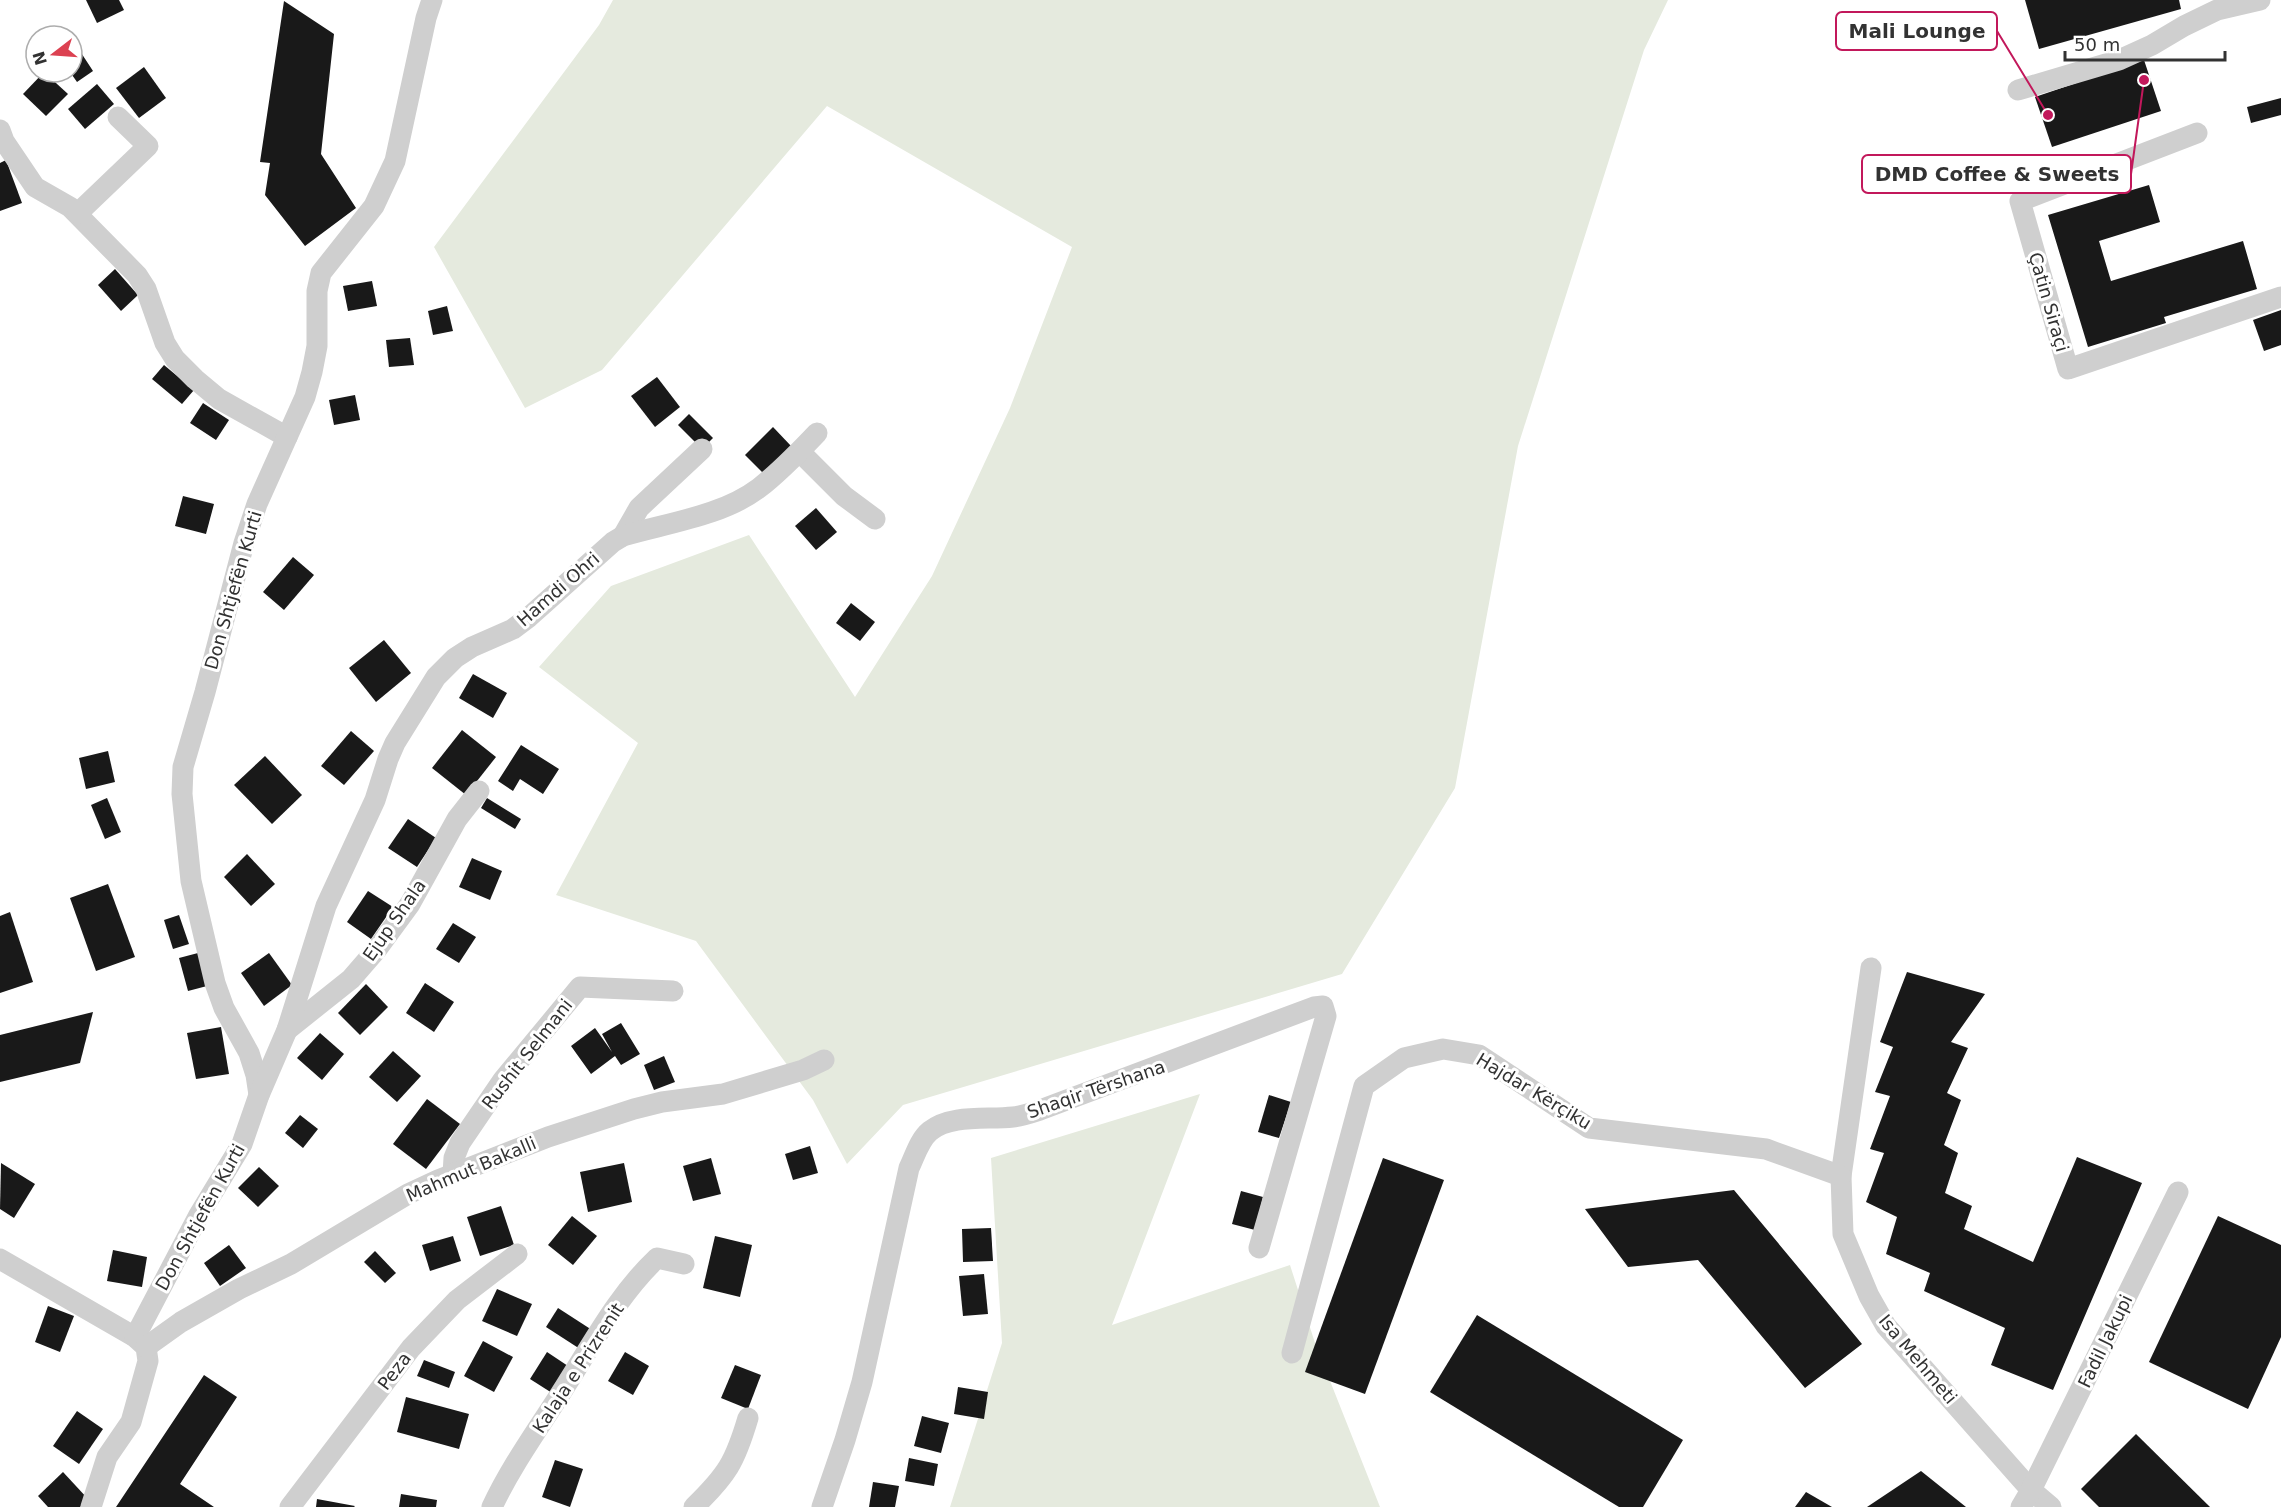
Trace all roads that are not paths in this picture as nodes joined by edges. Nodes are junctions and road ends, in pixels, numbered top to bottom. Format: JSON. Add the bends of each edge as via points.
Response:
{"nodes":[{"id":1,"x":432,"y":0,"type":"edge"},
{"id":2,"x":2260,"y":0,"type":"edge"},
{"id":3,"x":2018,"y":90,"type":"dead end"},
{"id":4,"x":118,"y":117,"type":"dead end"},
{"id":5,"x":0,"y":130,"type":"edge"},
{"id":6,"x":2197,"y":133,"type":"dead end"},
{"id":7,"x":78,"y":213,"type":"junction"},
{"id":8,"x":2281,"y":297,"type":"edge"},
{"id":9,"x":817,"y":433,"type":"dead end"},
{"id":10,"x":286,"y":437,"type":"junction"},
{"id":11,"x":702,"y":449,"type":"dead end"},
{"id":12,"x":800,"y":452,"type":"junction"},
{"id":13,"x":875,"y":519,"type":"dead end"},
{"id":14,"x":623,"y":536,"type":"junction"},
{"id":15,"x":479,"y":791,"type":"dead end"},
{"id":16,"x":1871,"y":968,"type":"dead end"},
{"id":17,"x":674,"y":991,"type":"dead end"},
{"id":18,"x":286,"y":1030,"type":"junction"},
{"id":19,"x":824,"y":1060,"type":"dead end"},
{"id":20,"x":259,"y":1095,"type":"junction"},
{"id":21,"x":453,"y":1174,"type":"junction"},
{"id":22,"x":1841,"y":1176,"type":"junction"},
{"id":23,"x":2178,"y":1192,"type":"dead end"},
{"id":24,"x":1259,"y":1248,"type":"dead end"},
{"id":25,"x":517,"y":1254,"type":"dead end"},
{"id":26,"x":0,"y":1259,"type":"edge"},
{"id":27,"x":684,"y":1264,"type":"dead end"},
{"id":28,"x":140,"y":1342,"type":"junction"},
{"id":29,"x":1292,"y":1353,"type":"dead end"},
{"id":30,"x":748,"y":1418,"type":"dead end"},
{"id":31,"x":2026,"y":1498,"type":"edge"},
{"id":32,"x":91,"y":1507,"type":"edge"},
{"id":33,"x":291,"y":1507,"type":"edge"},
{"id":34,"x":492,"y":1507,"type":"edge"},
{"id":35,"x":694,"y":1507,"type":"edge"},
{"id":36,"x":822,"y":1507,"type":"edge"},
{"id":37,"x":2051,"y":1507,"type":"edge"}],
"edges":[{"from":1,"to":10,"type":"street","name":"Don Shtjefën Kurti","via":[[395,160],[374,206],[321,273],[312,372],[305,398]]},
{"from":2,"to":3,"type":"street","via":[[2217,10],[2119,60]]},
{"from":4,"to":7,"type":"street","via":[[148,146]]},
{"from":5,"to":7,"type":"street","via":[[35,187]]},
{"from":6,"to":8,"type":"street","name":"Çatin Siraçi","via":[[2020,201],[2068,369]]},
{"from":7,"to":10,"type":"street","via":[[137,275],[175,359],[219,399]]},
{"from":9,"to":12,"type":"street","name":"Hamdi Ohri"},
{"from":10,"to":20,"type":"street","name":"Don Shtjefën Kurti","via":[[244,543],[183,767],[192,881],[214,983],[227,1016],[249,1053]]},
{"from":11,"to":14,"type":"street","via":[[639,508]]},
{"from":12,"to":13,"type":"street","via":[[844,496]]},
{"from":12,"to":14,"type":"street","name":"Hamdi Ohri","via":[[744,497],[691,518]]},
{"from":14,"to":18,"type":"street","name":"Hamdi Ohri","via":[[529,617],[513,629],[472,647],[436,677],[388,759],[375,800],[326,906]]},
{"from":15,"to":18,"type":"street","name":"Ejup Shala","via":[[457,819],[410,904],[377,949],[351,979]]},
{"from":16,"to":22,"type":"street","name":"Isa Mehmeti"},
{"from":17,"to":21,"type":"street","name":"Rushit Selmani","via":[[580,987],[503,1080],[459,1143]]},
{"from":18,"to":20,"type":"street","name":"Don Shtjefën Kurti"},
{"from":19,"to":21,"type":"street","name":"Mahmut Bakalli","via":[[802,1071],[723,1094],[623,1112]]},
{"from":20,"to":28,"type":"street","name":"Don Shtjefën Kurti","via":[[242,1144],[199,1215]]},
{"from":21,"to":28,"type":"street","name":"Mahmut Bakalli","via":[[408,1194],[291,1264]]},
{"from":22,"to":29,"type":"street","name":"Hajdar Kërçiku","via":[[1766,1149],[1589,1128],[1479,1055],[1443,1049],[1404,1058],[1364,1086]]},
{"from":22,"to":31,"type":"street","name":"Isa Mehmeti","via":[[1843,1234],[1886,1326]]},
{"from":23,"to":31,"type":"street","name":"Fadil Jakupi"},
{"from":24,"to":36,"type":"street","name":"Shaqir Tërshana","via":[[1326,1016],[1323,1006],[1040,1110],[1015,1117],[941,1124],[928,1133],[909,1168],[862,1382]]},
{"from":25,"to":33,"type":"street","name":"Peza","via":[[457,1300],[418,1341]]},
{"from":26,"to":28,"type":"street"},
{"from":27,"to":34,"type":"street","name":"Kalaja e Prizrenit","via":[[657,1258],[635,1279]]},
{"from":28,"to":32,"type":"street","via":[[148,1361],[131,1422],[107,1457]]},
{"from":30,"to":35,"type":"street","via":[[727,1472]]},
{"from":31,"to":37,"type":"street","name":"Isa Mehmeti"}]}
